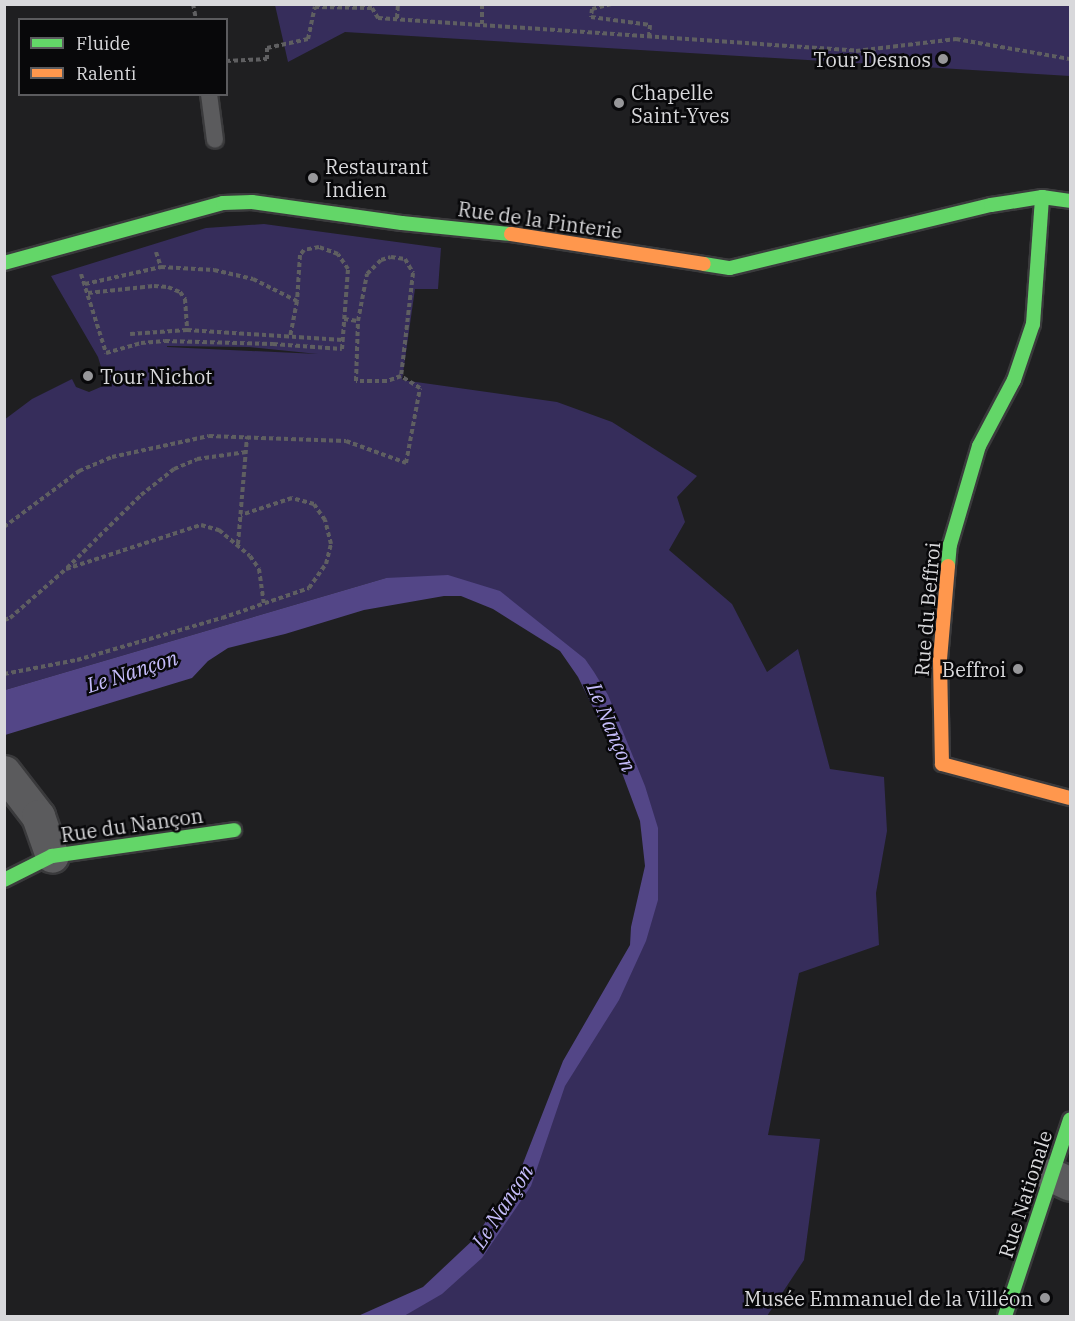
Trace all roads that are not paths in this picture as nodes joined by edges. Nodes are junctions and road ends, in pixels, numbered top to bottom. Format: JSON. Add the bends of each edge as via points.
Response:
{"nodes":[{"id":1,"x":209,"y":96,"type":"edge"},
{"id":2,"x":215,"y":140,"type":"dead end"},
{"id":3,"x":1042,"y":196,"type":"junction"},
{"id":4,"x":1071,"y":201,"type":"edge"},
{"id":5,"x":5,"y":264,"type":"edge"},
{"id":6,"x":4,"y":772,"type":"edge"},
{"id":7,"x":1071,"y":798,"type":"edge"},
{"id":8,"x":234,"y":830,"type":"dead end"},
{"id":9,"x":52,"y":856,"type":"junction"},
{"id":10,"x":4,"y":880,"type":"edge"},
{"id":11,"x":1071,"y":1119,"type":"edge"},
{"id":12,"x":1061,"y":1180,"type":"edge"},
{"id":13,"x":1005,"y":1317,"type":"edge"}],
"edges":[{"from":1,"to":2,"type":"lane"},
{"from":3,"to":4,"type":"street","name":"Rue de la Pinterie"},
{"from":3,"to":5,"type":"street","name":"Rue de la Pinterie","via":[[730,268],[521,235],[402,223],[223,197]]},
{"from":3,"to":7,"type":"street","name":"Rue du Beffroi","via":[[1033,324],[1014,380],[979,446],[950,545],[942,764]]},
{"from":6,"to":9,"type":"street","via":[[38,816]]},
{"from":8,"to":9,"type":"street","name":"Rue du Nançon"},
{"from":9,"to":10,"type":"street","name":"Rue du Nançon"},
{"from":11,"to":12,"type":"street","name":"Rue Nationale"},
{"from":12,"to":13,"type":"street","name":"Rue Nationale"}]}
